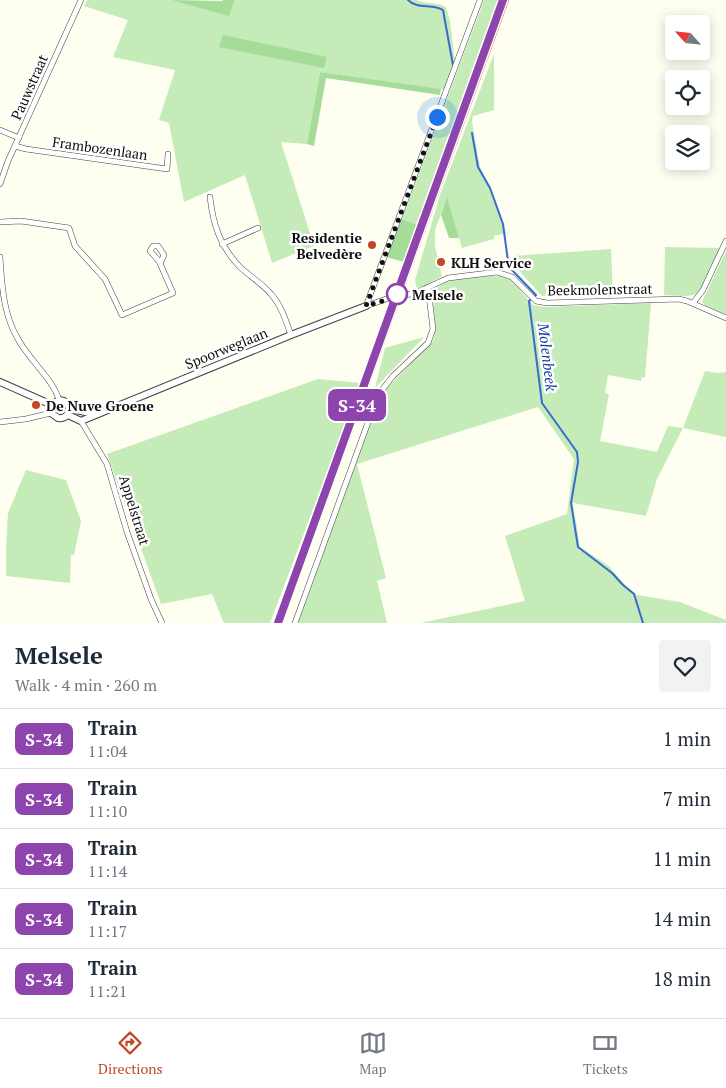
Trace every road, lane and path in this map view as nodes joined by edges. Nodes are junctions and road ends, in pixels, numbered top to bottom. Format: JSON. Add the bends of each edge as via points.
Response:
{"nodes":[{"id":1,"x":81,"y":0,"type":"edge"},
{"id":2,"x":480,"y":0,"type":"edge"},
{"id":3,"x":0,"y":130,"type":"edge"},
{"id":4,"x":19,"y":138,"type":"junction"},
{"id":5,"x":15,"y":146,"type":"junction"},
{"id":6,"x":168,"y":154,"type":"dead end"},
{"id":7,"x":0,"y":184,"type":"edge"},
{"id":8,"x":210,"y":197,"type":"dead end"},
{"id":9,"x":0,"y":222,"type":"edge"},
{"id":10,"x":258,"y":228,"type":"dead end"},
{"id":11,"x":726,"y":241,"type":"edge"},
{"id":12,"x":222,"y":244,"type":"junction"},
{"id":13,"x":0,"y":257,"type":"edge"},
{"id":14,"x":160,"y":264,"type":"dead end"},
{"id":15,"x":428,"y":288,"type":"junction"},
{"id":16,"x":1,"y":292,"type":"edge"},
{"id":17,"x":396,"y":297,"type":"joint"},
{"id":18,"x":693,"y":303,"type":"junction"},
{"id":19,"x":366,"y":306,"type":"junction"},
{"id":20,"x":726,"y":318,"type":"edge"},
{"id":21,"x":291,"y":335,"type":"junction"},
{"id":22,"x":0,"y":382,"type":"edge"},
{"id":23,"x":59,"y":400,"type":"junction"},
{"id":24,"x":52,"y":404,"type":"junction"},
{"id":25,"x":68,"y":411,"type":"junction"},
{"id":26,"x":51,"y":413,"type":"junction"},
{"id":27,"x":96,"y":415,"type":"junction"},
{"id":28,"x":82,"y":421,"type":"junction"},
{"id":29,"x":0,"y":422,"type":"edge"},
{"id":30,"x":162,"y":623,"type":"edge"},
{"id":31,"x":295,"y":623,"type":"edge"}],
"edges":[{"from":1,"to":4,"type":"street","name":"Pauwstraat"},
{"from":2,"to":19,"type":"street"},
{"from":3,"to":4,"type":"street"},
{"from":4,"to":5,"type":"street","name":"Pauwstraat"},
{"from":5,"to":6,"type":"street","name":"Frambozenlaan","via":[[168,169]]},
{"from":5,"to":7,"type":"street","name":"Pauwstraat"},
{"from":8,"to":12,"type":"street","via":[[212,217]]},
{"from":9,"to":14,"type":"street","via":[[21,221],[69,228],[75,246],[106,279],[122,316],[173,293]]},
{"from":10,"to":12,"type":"street"},
{"from":11,"to":18,"type":"street","via":[[703,290]]},
{"from":12,"to":21,"type":"street","via":[[239,266],[272,294]]},
{"from":13,"to":16,"type":"street"},
{"from":15,"to":17,"type":"street","name":"Beekmolenstraat","via":[[416,294]]},
{"from":15,"to":18,"type":"street","name":"Beekmolenstraat","via":[[448,278],[496,272],[512,277],[536,301],[547,303],[669,298]]},
{"from":15,"to":31,"type":"street","via":[[432,336],[378,395]]},
{"from":16,"to":23,"type":"street","via":[[18,340]]},
{"from":17,"to":19,"type":"street","name":"Spoorweglaan"},
{"from":18,"to":20,"type":"street","name":"Beekmolenstraat"},
{"from":19,"to":21,"type":"street","name":"Spoorweglaan"},
{"from":21,"to":27,"type":"street","name":"Spoorweglaan"},
{"from":22,"to":24,"type":"street"},
{"from":23,"to":24,"type":"street"},
{"from":23,"to":25,"type":"street","via":[[64,401]]},
{"from":24,"to":26,"type":"street"},
{"from":25,"to":26,"type":"street","via":[[64,418]]},
{"from":25,"to":27,"type":"street"},
{"from":25,"to":28,"type":"street"},
{"from":26,"to":29,"type":"street"},
{"from":27,"to":28,"type":"street","name":"Spoorweglaan"},
{"from":28,"to":30,"type":"street","name":"Appelstraat","via":[[107,464],[151,599]]}]}
